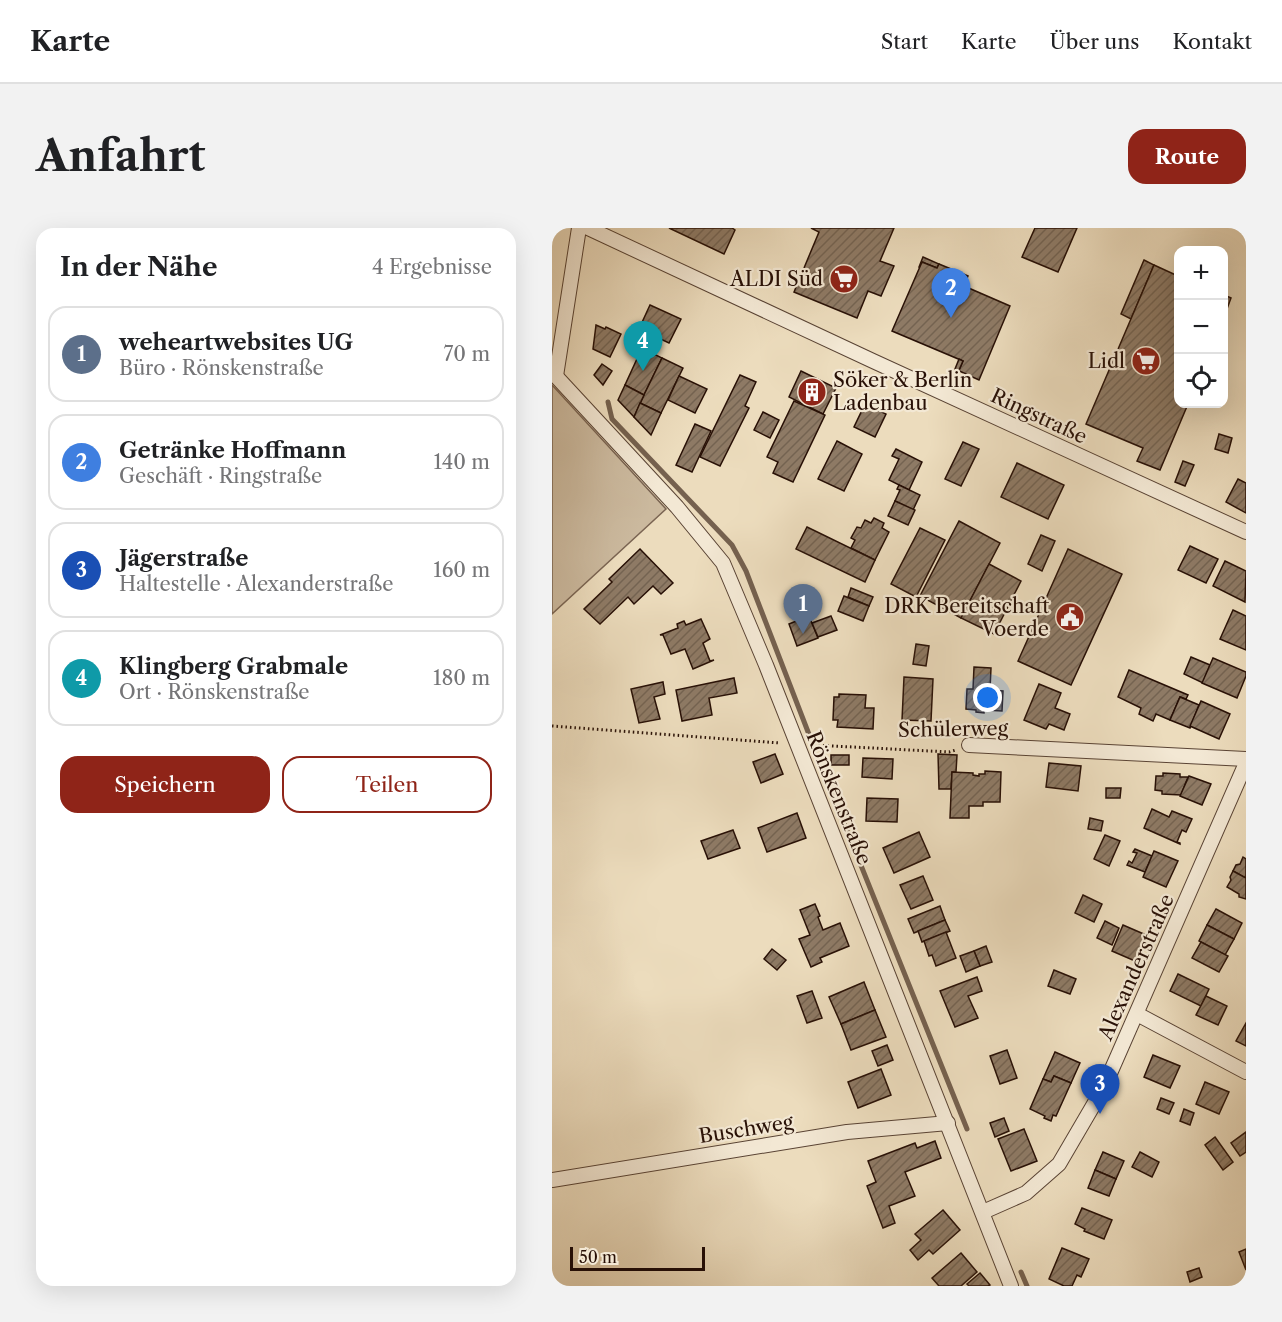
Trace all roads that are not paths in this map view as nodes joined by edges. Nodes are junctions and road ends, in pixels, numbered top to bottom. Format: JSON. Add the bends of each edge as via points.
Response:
{"nodes":[{"id":1,"x":579,"y":228,"type":"edge"},
{"id":2,"x":588,"y":228,"type":"edge"},
{"id":3,"x":554,"y":374,"type":"edge"},
{"id":4,"x":1246,"y":532,"type":"edge"},
{"id":5,"x":969,"y":745,"type":"road end"},
{"id":6,"x":1246,"y":761,"type":"edge"},
{"id":7,"x":1137,"y":1014,"type":"junction"},
{"id":8,"x":1246,"y":1072,"type":"edge"},
{"id":9,"x":948,"y":1123,"type":"junction"},
{"id":10,"x":552,"y":1180,"type":"edge"},
{"id":11,"x":982,"y":1212,"type":"junction"},
{"id":12,"x":1011,"y":1286,"type":"edge"}],
"edges":[{"from":1,"to":3,"type":"street"},
{"from":2,"to":4,"type":"street","name":"Ringstraße"},
{"from":3,"to":9,"type":"street","name":"Rönskenstraße","via":[[677,507],[723,563]]},
{"from":5,"to":6,"type":"street","name":"Schülerweg"},
{"from":6,"to":7,"type":"street","name":"Alexanderstraße"},
{"from":7,"to":8,"type":"street"},
{"from":7,"to":11,"type":"street","name":"Alexanderstraße","via":[[1104,1087],[1059,1164],[1026,1193]]},
{"from":9,"to":10,"type":"street","name":"Buschweg","via":[[847,1132]]},
{"from":9,"to":11,"type":"street","name":"Rönskenstraße"},
{"from":11,"to":12,"type":"street","name":"Rönskenstraße"}]}
